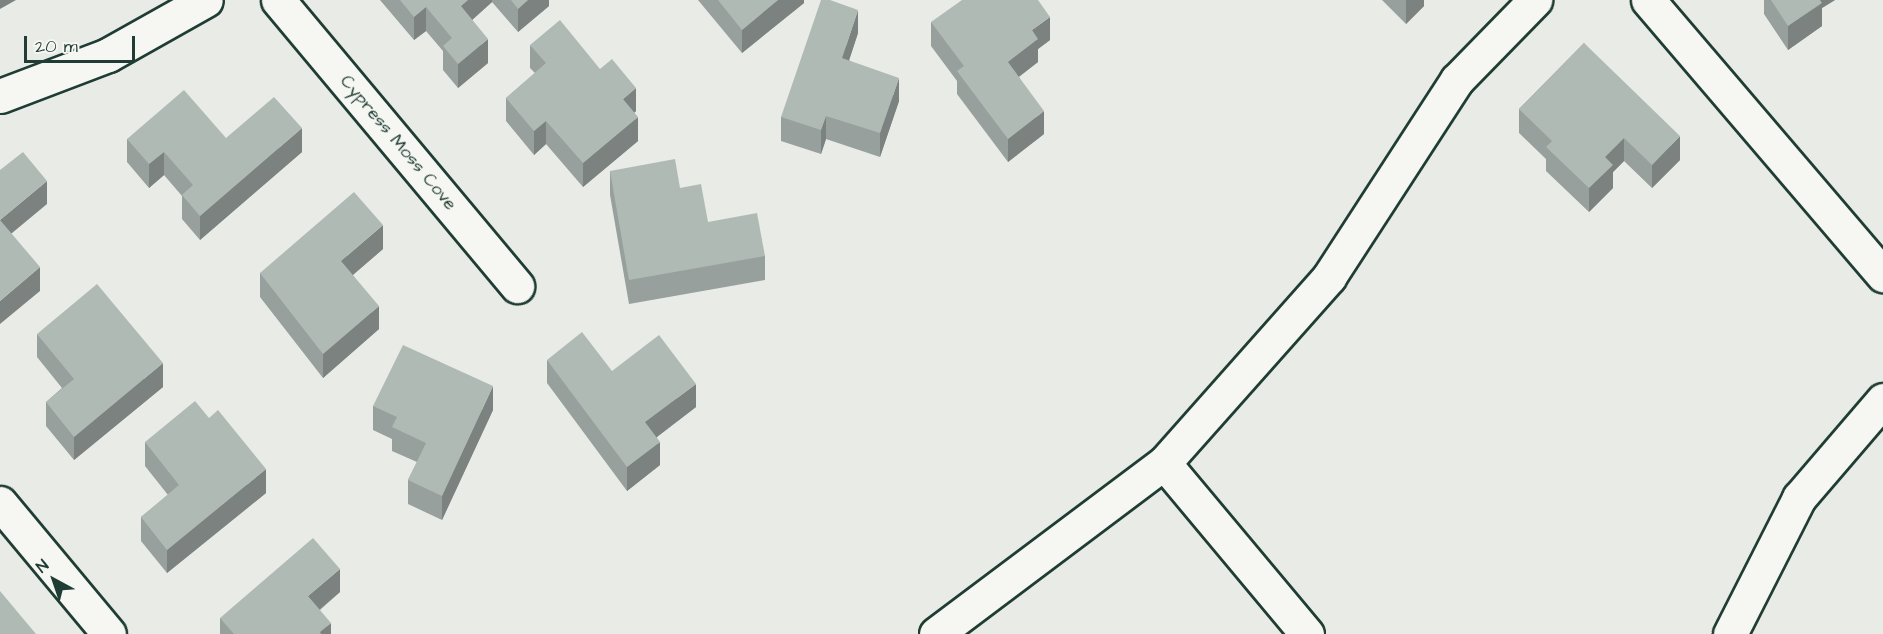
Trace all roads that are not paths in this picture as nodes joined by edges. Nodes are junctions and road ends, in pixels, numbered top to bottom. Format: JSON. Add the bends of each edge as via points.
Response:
{"nodes":[{"id":1,"x":206,"y":0,"type":"edge"},
{"id":2,"x":278,"y":0,"type":"edge"},
{"id":3,"x":1535,"y":0,"type":"edge"},
{"id":4,"x":1648,"y":0,"type":"edge"},
{"id":5,"x":0,"y":96,"type":"edge"},
{"id":6,"x":1883,"y":275,"type":"edge"},
{"id":7,"x":517,"y":285,"type":"dead end"},
{"id":8,"x":1883,"y":400,"type":"edge"},
{"id":9,"x":1164,"y":463,"type":"junction"},
{"id":10,"x":0,"y":503,"type":"edge"},
{"id":11,"x":109,"y":634,"type":"edge"},
{"id":12,"x":936,"y":634,"type":"edge"},
{"id":13,"x":1307,"y":634,"type":"edge"},
{"id":14,"x":1730,"y":634,"type":"edge"}],
"edges":[{"from":1,"to":5,"type":"street","via":[[108,55]]},
{"from":2,"to":7,"type":"street","name":"Cypress Moss Cove"},
{"from":3,"to":9,"type":"street","via":[[1456,80],[1329,277]]},
{"from":4,"to":6,"type":"street","via":[[1737,98]]},
{"from":8,"to":14,"type":"street","via":[[1799,498]]},
{"from":9,"to":12,"type":"street"},
{"from":9,"to":13,"type":"street"},
{"from":10,"to":11,"type":"street"}]}
